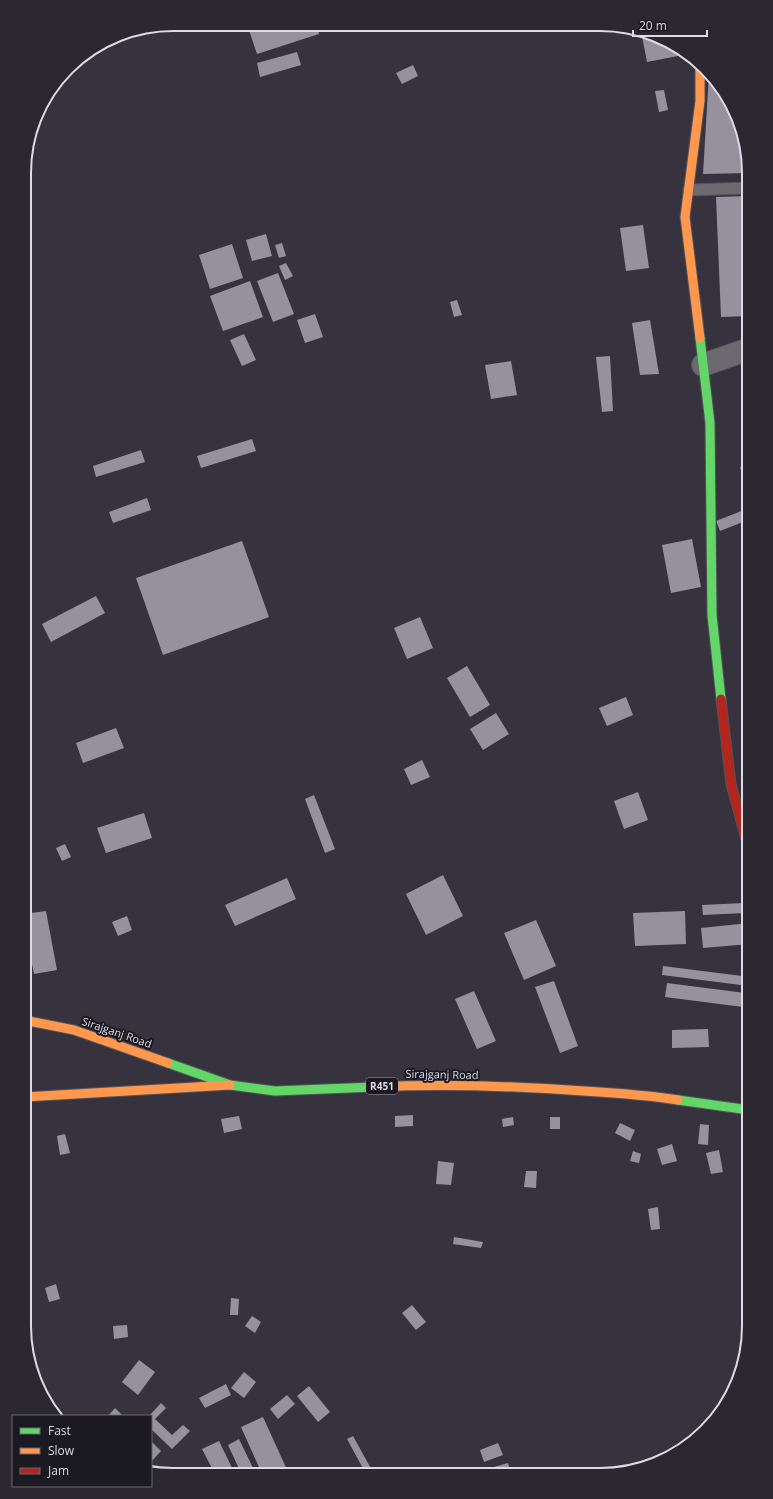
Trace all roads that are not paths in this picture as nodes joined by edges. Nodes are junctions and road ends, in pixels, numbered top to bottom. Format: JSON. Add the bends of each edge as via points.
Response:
{"nodes":[{"id":1,"x":700,"y":73,"type":"edge"},
{"id":2,"x":742,"y":188,"type":"edge"},
{"id":3,"x":689,"y":190,"type":"junction"},
{"id":4,"x":742,"y":351,"type":"edge"},
{"id":5,"x":703,"y":365,"type":"junction"},
{"id":6,"x":742,"y":824,"type":"edge"},
{"id":7,"x":31,"y":1021,"type":"edge"},
{"id":8,"x":230,"y":1085,"type":"junction"},
{"id":9,"x":31,"y":1097,"type":"edge"},
{"id":10,"x":742,"y":1109,"type":"edge"}],
"edges":[{"from":1,"to":3,"type":"street","via":[[700,101]]},
{"from":2,"to":3,"type":"lane"},
{"from":3,"to":5,"type":"street","via":[[685,217]]},
{"from":4,"to":5,"type":"street"},
{"from":5,"to":6,"type":"street","via":[[710,423],[712,615],[731,784]]},
{"from":7,"to":8,"type":"street","name":"Sirajganj Road","number":"R451","via":[[74,1030]]},
{"from":8,"to":9,"type":"street"},
{"from":8,"to":10,"type":"street","name":"Sirajganj Road","number":"R451","via":[[275,1091],[421,1085],[541,1088],[652,1096]]}]}
